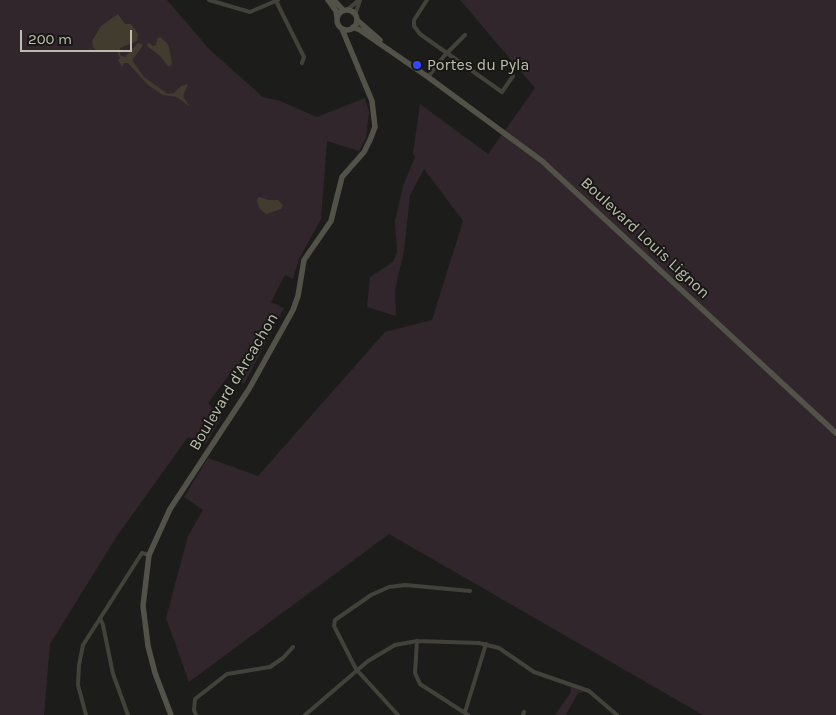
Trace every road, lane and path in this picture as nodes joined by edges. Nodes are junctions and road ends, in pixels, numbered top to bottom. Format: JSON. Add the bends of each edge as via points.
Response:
{"nodes":[{"id":1,"x":209,"y":0,"type":"edge"},
{"id":2,"x":328,"y":0,"type":"edge"},
{"id":3,"x":334,"y":0,"type":"edge"},
{"id":4,"x":359,"y":0,"type":"edge"},
{"id":5,"x":427,"y":0,"type":"edge"},
{"id":6,"x":277,"y":1,"type":"edge"},
{"id":7,"x":345,"y":10,"type":"junction"},
{"id":8,"x":337,"y":16,"type":"junction"},
{"id":9,"x":356,"y":18,"type":"junction"},
{"id":10,"x":352,"y":28,"type":"junction"},
{"id":11,"x":342,"y":29,"type":"junction"},
{"id":12,"x":465,"y":35,"type":"dead end"},
{"id":13,"x":347,"y":42,"type":"junction"},
{"id":14,"x":447,"y":53,"type":"junction"},
{"id":15,"x":302,"y":64,"type":"dead end"},
{"id":16,"x":427,"y":76,"type":"junction"},
{"id":17,"x":514,"y":76,"type":"dead end"},
{"id":18,"x":836,"y":433,"type":"edge"},
{"id":19,"x":149,"y":555,"type":"junction"},
{"id":20,"x":470,"y":591,"type":"dead end"},
{"id":21,"x":100,"y":618,"type":"junction"},
{"id":22,"x":417,"y":641,"type":"junction"},
{"id":23,"x":486,"y":644,"type":"junction"},
{"id":24,"x":293,"y":648,"type":"dead end"},
{"id":25,"x":356,"y":669,"type":"junction"},
{"id":26,"x":467,"y":713,"type":"edge"},
{"id":27,"x":86,"y":715,"type":"edge"},
{"id":28,"x":128,"y":715,"type":"edge"},
{"id":29,"x":171,"y":715,"type":"edge"},
{"id":30,"x":196,"y":715,"type":"edge"},
{"id":31,"x":305,"y":715,"type":"edge"},
{"id":32,"x":398,"y":715,"type":"edge"},
{"id":33,"x":617,"y":715,"type":"edge"}],
"edges":[{"from":1,"to":6,"type":"street","via":[[250,12]]},
{"from":2,"to":8,"type":"main road"},
{"from":3,"to":7,"type":"main road"},
{"from":4,"to":7,"type":"street"},
{"from":4,"to":9,"type":"street"},
{"from":5,"to":14,"type":"street","via":[[415,17],[414,26]]},
{"from":6,"to":15,"type":"street","via":[[304,57]]},
{"from":7,"to":8,"type":"main road"},
{"from":7,"to":9,"type":"main road"},
{"from":8,"to":11,"type":"main road"},
{"from":9,"to":10,"type":"main road"},
{"from":9,"to":16,"type":"main road"},
{"from":10,"to":11,"type":"main road"},
{"from":10,"to":13,"type":"main road"},
{"from":10,"to":16,"type":"main road","via":[[360,30]]},
{"from":11,"to":13,"type":"main road","name":"Boulevard d'Arcachon"},
{"from":12,"to":14,"type":"street"},
{"from":13,"to":19,"type":"main road","name":"Boulevard d'Arcachon","via":[[372,101],[375,127],[370,140],[342,177],[331,221],[304,260],[298,296],[285,325],[249,389],[170,510]]},
{"from":14,"to":16,"type":"street"},
{"from":14,"to":17,"type":"street","via":[[502,92]]},
{"from":16,"to":18,"type":"main road","name":"Boulevard Louis Lignon","via":[[542,162]]},
{"from":19,"to":21,"type":"street","via":[[142,553]]},
{"from":19,"to":29,"type":"main road","name":"Boulevard d'Arcachon","via":[[143,606],[148,646],[154,673]]},
{"from":20,"to":25,"type":"street","via":[[398,586],[371,595],[335,620],[334,626]]},
{"from":21,"to":27,"type":"street","via":[[83,645],[78,665],[79,693]]},
{"from":21,"to":28,"type":"street","via":[[113,674]]},
{"from":22,"to":23,"type":"street"},
{"from":22,"to":25,"type":"street","via":[[395,645]]},
{"from":22,"to":26,"type":"street","via":[[415,674],[420,684]]},
{"from":23,"to":26,"type":"street"},
{"from":23,"to":33,"type":"street","via":[[498,648],[534,672],[589,691]]},
{"from":24,"to":30,"type":"street","via":[[270,667],[227,674],[195,699]]},
{"from":25,"to":31,"type":"street"},
{"from":25,"to":32,"type":"street"}]}
